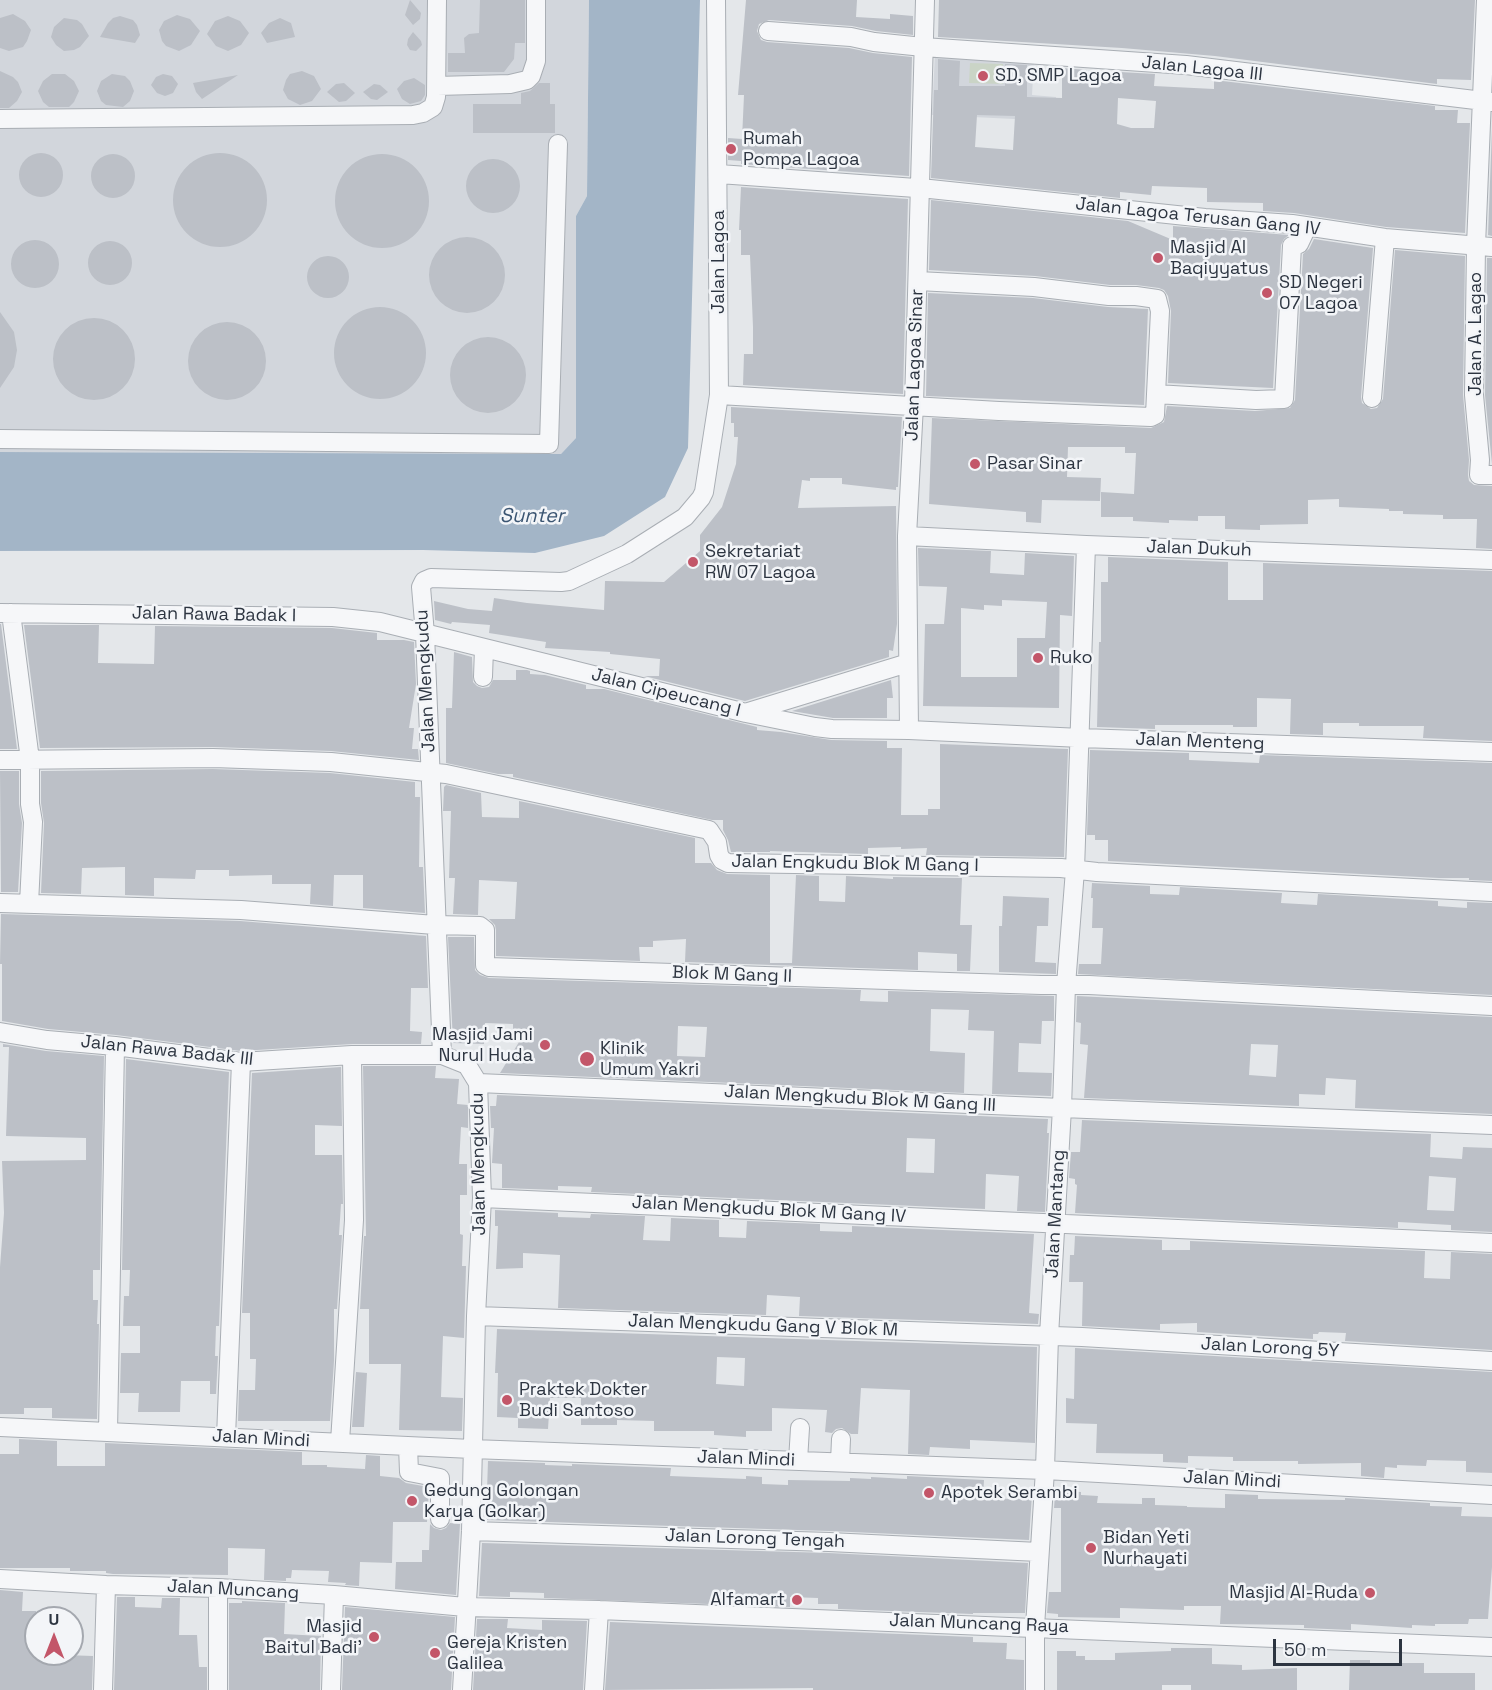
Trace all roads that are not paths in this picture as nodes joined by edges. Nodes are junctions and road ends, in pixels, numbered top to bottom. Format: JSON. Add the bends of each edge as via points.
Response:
{"nodes":[{"id":1,"x":437,"y":0,"type":"edge"},
{"id":2,"x":536,"y":0,"type":"edge"},
{"id":3,"x":716,"y":0,"type":"edge"},
{"id":4,"x":925,"y":0,"type":"edge"},
{"id":5,"x":1486,"y":0,"type":"edge"},
{"id":6,"x":768,"y":31,"type":"dead end"},
{"id":7,"x":922,"y":47,"type":"junction"},
{"id":8,"x":437,"y":86,"type":"junction"},
{"id":9,"x":1487,"y":101,"type":"edge"},
{"id":10,"x":0,"y":119,"type":"edge"},
{"id":11,"x":558,"y":144,"type":"dead end"},
{"id":12,"x":719,"y":174,"type":"junction"},
{"id":13,"x":920,"y":189,"type":"junction"},
{"id":14,"x":1307,"y":227,"type":"junction"},
{"id":15,"x":1385,"y":238,"type":"junction"},
{"id":16,"x":1484,"y":247,"type":"edge"},
{"id":17,"x":918,"y":281,"type":"junction"},
{"id":18,"x":1156,"y":394,"type":"junction"},
{"id":19,"x":1483,"y":394,"type":"edge"},
{"id":20,"x":719,"y":395,"type":"junction"},
{"id":21,"x":1372,"y":398,"type":"dead end"},
{"id":22,"x":914,"y":405,"type":"junction"},
{"id":23,"x":0,"y":439,"type":"edge"},
{"id":24,"x":1492,"y":475,"type":"edge"},
{"id":25,"x":907,"y":536,"type":"junction"},
{"id":26,"x":1086,"y":545,"type":"junction"},
{"id":27,"x":1492,"y":560,"type":"edge"},
{"id":28,"x":421,"y":587,"type":"joint"},
{"id":29,"x":6,"y":613,"type":"edge"},
{"id":30,"x":425,"y":634,"type":"junction"},
{"id":31,"x":484,"y":648,"type":"junction"},
{"id":32,"x":908,"y":663,"type":"junction"},
{"id":33,"x":483,"y":677,"type":"dead end"},
{"id":34,"x":746,"y":713,"type":"junction"},
{"id":35,"x":909,"y":730,"type":"junction"},
{"id":36,"x":1081,"y":738,"type":"junction"},
{"id":37,"x":1492,"y":752,"type":"edge"},
{"id":38,"x":0,"y":760,"type":"edge"},
{"id":39,"x":30,"y":760,"type":"junction"},
{"id":40,"x":438,"y":774,"type":"junction"},
{"id":41,"x":1075,"y":870,"type":"junction"},
{"id":42,"x":1492,"y":892,"type":"edge"},
{"id":43,"x":0,"y":903,"type":"edge"},
{"id":44,"x":29,"y":904,"type":"junction"},
{"id":45,"x":435,"y":925,"type":"junction"},
{"id":46,"x":1066,"y":985,"type":"junction"},
{"id":47,"x":1492,"y":1006,"type":"edge"},
{"id":48,"x":0,"y":1032,"type":"edge"},
{"id":49,"x":115,"y":1046,"type":"junction"},
{"id":50,"x":352,"y":1055,"type":"junction"},
{"id":51,"x":442,"y":1055,"type":"junction"},
{"id":52,"x":240,"y":1062,"type":"junction"},
{"id":53,"x":478,"y":1083,"type":"junction"},
{"id":54,"x":1062,"y":1108,"type":"junction"},
{"id":55,"x":1492,"y":1125,"type":"edge"},
{"id":56,"x":482,"y":1198,"type":"junction"},
{"id":57,"x":1056,"y":1223,"type":"junction"},
{"id":58,"x":1492,"y":1243,"type":"edge"},
{"id":59,"x":476,"y":1316,"type":"junction"},
{"id":60,"x":1049,"y":1336,"type":"junction"},
{"id":61,"x":1492,"y":1361,"type":"edge"},
{"id":62,"x":0,"y":1427,"type":"edge"},
{"id":63,"x":800,"y":1428,"type":"dead end"},
{"id":64,"x":108,"y":1432,"type":"junction"},
{"id":65,"x":226,"y":1437,"type":"junction"},
{"id":66,"x":841,"y":1439,"type":"dead end"},
{"id":67,"x":340,"y":1442,"type":"junction"},
{"id":68,"x":408,"y":1446,"type":"junction"},
{"id":69,"x":472,"y":1449,"type":"junction"},
{"id":70,"x":798,"y":1461,"type":"junction"},
{"id":71,"x":840,"y":1462,"type":"junction"},
{"id":72,"x":1045,"y":1470,"type":"junction"},
{"id":73,"x":1492,"y":1495,"type":"edge"},
{"id":74,"x":440,"y":1519,"type":"dead end"},
{"id":75,"x":471,"y":1531,"type":"junction"},
{"id":76,"x":1039,"y":1552,"type":"junction"},
{"id":77,"x":0,"y":1579,"type":"edge"},
{"id":78,"x":106,"y":1585,"type":"junction"},
{"id":79,"x":218,"y":1588,"type":"junction"},
{"id":80,"x":334,"y":1595,"type":"junction"},
{"id":81,"x":465,"y":1607,"type":"junction"},
{"id":82,"x":599,"y":1610,"type":"junction"},
{"id":83,"x":1035,"y":1626,"type":"junction"},
{"id":84,"x":1492,"y":1647,"type":"edge"},
{"id":85,"x":103,"y":1690,"type":"edge"},
{"id":86,"x":218,"y":1690,"type":"edge"},
{"id":87,"x":331,"y":1690,"type":"edge"},
{"id":88,"x":462,"y":1690,"type":"edge"},
{"id":89,"x":594,"y":1690,"type":"edge"},
{"id":90,"x":1035,"y":1690,"type":"edge"}],
"edges":[{"from":1,"to":8,"type":"street"},
{"from":2,"to":8,"type":"street","via":[[536,61],[527,80]]},
{"from":3,"to":12,"type":"street","name":"Jalan Lagoa"},
{"from":4,"to":7,"type":"street","name":"Jalan Lagoa Sinar"},
{"from":5,"to":9,"type":"street","name":"Jalan A. Lagao"},
{"from":6,"to":7,"type":"street","name":"Jalan Lagoa III"},
{"from":7,"to":9,"type":"street","name":"Jalan Lagoa III","via":[[1186,65]]},
{"from":7,"to":13,"type":"street","name":"Jalan Lagoa Sinar"},
{"from":8,"to":10,"type":"street","via":[[433,107],[413,116]]},
{"from":9,"to":16,"type":"street","name":"Jalan A. Lagao"},
{"from":11,"to":23,"type":"street","via":[[549,444]]},
{"from":12,"to":13,"type":"street","name":"Jalan Lagoa Terusan Gang IV"},
{"from":12,"to":20,"type":"street","name":"Jalan Lagoa"},
{"from":13,"to":14,"type":"street","name":"Jalan Lagoa Terusan Gang IV"},
{"from":13,"to":17,"type":"street","name":"Jalan Lagoa Sinar"},
{"from":14,"to":15,"type":"street","name":"Jalan Lagoa Terusan Gang IV"},
{"from":14,"to":18,"type":"street","via":[[1299,244],[1292,246],[1284,399]]},
{"from":15,"to":16,"type":"street","name":"Jalan Lagoa Terusan Gang IV"},
{"from":15,"to":21,"type":"street"},
{"from":16,"to":19,"type":"street","name":"Jalan A. Lagao"},
{"from":17,"to":18,"type":"street","via":[[1157,299],[1160,310]]},
{"from":17,"to":22,"type":"street","name":"Jalan Lagoa Sinar"},
{"from":18,"to":22,"type":"street","via":[[1155,415],[1151,417]]},
{"from":19,"to":24,"type":"street","name":"Jalan A. Lagao","via":[[1479,475]]},
{"from":20,"to":22,"type":"street"},
{"from":20,"to":28,"type":"street","name":"Jalan Lagoa","via":[[704,492],[685,517],[627,554],[569,580],[431,578]]},
{"from":22,"to":25,"type":"street","name":"Jalan Lagoa Sinar"},
{"from":25,"to":26,"type":"street","name":"Jalan Dukuh"},
{"from":25,"to":32,"type":"street","name":"Jalan Lagoa Sinar"},
{"from":26,"to":27,"type":"street","name":"Jalan Dukuh"},
{"from":26,"to":36,"type":"street","name":"Jalan Mantang"},
{"from":28,"to":30,"type":"street","name":"Jalan Mengkudu"},
{"from":29,"to":30,"type":"street","name":"Jalan Rawa Badak I","via":[[333,617],[380,622]]},
{"from":29,"to":39,"type":"street"},
{"from":30,"to":31,"type":"street","name":"Jalan Cipeucang I"},
{"from":30,"to":40,"type":"street","name":"Jalan Mengkudu"},
{"from":31,"to":33,"type":"street"},
{"from":31,"to":34,"type":"street","name":"Jalan Cipeucang I"},
{"from":32,"to":34,"type":"street"},
{"from":32,"to":35,"type":"street","name":"Jalan Lagoa Sinar"},
{"from":34,"to":35,"type":"street","name":"Jalan Cipeucang I","via":[[815,727]]},
{"from":35,"to":36,"type":"street","name":"Jalan Menteng"},
{"from":36,"to":37,"type":"street","name":"Jalan Menteng"},
{"from":36,"to":41,"type":"street","name":"Jalan Mantang"},
{"from":38,"to":39,"type":"street"},
{"from":39,"to":40,"type":"street","via":[[331,762]]},
{"from":39,"to":44,"type":"street","via":[[33,822]]},
{"from":40,"to":41,"type":"street","name":"Jalan Engkudu Blok M Gang I","via":[[709,830],[719,855],[728,863]]},
{"from":40,"to":45,"type":"street","name":"Jalan Mengkudu"},
{"from":41,"to":42,"type":"street"},
{"from":41,"to":46,"type":"street","name":"Jalan Mantang"},
{"from":43,"to":44,"type":"street"},
{"from":44,"to":45,"type":"street","via":[[241,910]]},
{"from":45,"to":46,"type":"street","name":"Blok M Gang II","via":[[485,930],[485,965],[489,967]]},
{"from":45,"to":51,"type":"street","name":"Jalan Mengkudu"},
{"from":46,"to":47,"type":"street"},
{"from":46,"to":54,"type":"street","name":"Jalan Mantang"},
{"from":48,"to":49,"type":"street","name":"Jalan Rawa Badak III"},
{"from":49,"to":52,"type":"street","name":"Jalan Rawa Badak III"},
{"from":49,"to":64,"type":"street"},
{"from":50,"to":51,"type":"street","name":"Jalan Rawa Badak III"},
{"from":50,"to":52,"type":"street","name":"Jalan Rawa Badak III"},
{"from":50,"to":67,"type":"street","via":[[354,1220]]},
{"from":51,"to":53,"type":"street","name":"Jalan Mengkudu","via":[[467,1065]]},
{"from":52,"to":65,"type":"street"},
{"from":53,"to":54,"type":"street","name":"Jalan Mengkudu Blok M Gang III"},
{"from":53,"to":56,"type":"street","name":"Jalan Mengkudu"},
{"from":54,"to":55,"type":"street","name":"Jalan Mengkudu Blok M Gang III"},
{"from":54,"to":57,"type":"street","name":"Jalan Mantang"},
{"from":56,"to":57,"type":"street","name":"Jalan Mengkudu Blok M Gang IV"},
{"from":56,"to":59,"type":"street","name":"Jalan Mengkudu"},
{"from":57,"to":58,"type":"street","name":"Jalan Mengkudu Blok M Gang IV"},
{"from":57,"to":60,"type":"street","name":"Jalan Mantang"},
{"from":59,"to":60,"type":"street","name":"Jalan Mengkudu Gang V Blok M"},
{"from":59,"to":69,"type":"street","name":"Jalan Mengkudu"},
{"from":60,"to":61,"type":"street","name":"Jalan Lorong 5Y"},
{"from":60,"to":72,"type":"street","name":"Jalan Mantang"},
{"from":62,"to":64,"type":"street","name":"Jalan Mindi"},
{"from":63,"to":70,"type":"street"},
{"from":64,"to":65,"type":"street","name":"Jalan Mindi"},
{"from":65,"to":67,"type":"street","name":"Jalan Mindi"},
{"from":66,"to":71,"type":"street"},
{"from":67,"to":68,"type":"street","name":"Jalan Mindi"},
{"from":68,"to":69,"type":"street","name":"Jalan Mindi"},
{"from":68,"to":74,"type":"street","via":[[409,1472],[440,1479]]},
{"from":69,"to":70,"type":"street","name":"Jalan Mindi"},
{"from":69,"to":75,"type":"street","name":"Jalan Mengkudu"},
{"from":70,"to":71,"type":"street","name":"Jalan Mindi"},
{"from":71,"to":72,"type":"street","name":"Jalan Mindi"},
{"from":72,"to":73,"type":"street","name":"Jalan Mindi"},
{"from":72,"to":76,"type":"street","name":"Jalan Mantang"},
{"from":75,"to":76,"type":"street","name":"Jalan Lorong Tengah"},
{"from":75,"to":81,"type":"street","name":"Jalan Mengkudu"},
{"from":76,"to":83,"type":"street","name":"Jalan Mantang"},
{"from":77,"to":78,"type":"street","name":"Jalan Muncang"},
{"from":78,"to":79,"type":"street","name":"Jalan Muncang"},
{"from":78,"to":85,"type":"street"},
{"from":79,"to":80,"type":"street","name":"Jalan Muncang"},
{"from":79,"to":86,"type":"street"},
{"from":80,"to":81,"type":"street","name":"Jalan Muncang"},
{"from":80,"to":87,"type":"street"},
{"from":81,"to":82,"type":"street","name":"Jalan Muncang Raya"},
{"from":81,"to":88,"type":"street","name":"Jalan Mengkudu"},
{"from":82,"to":83,"type":"street","name":"Jalan Muncang Raya"},
{"from":82,"to":89,"type":"street"},
{"from":83,"to":84,"type":"street","name":"Jalan Muncang Raya"},
{"from":83,"to":90,"type":"street","name":"Jalan Mantang"}]}
